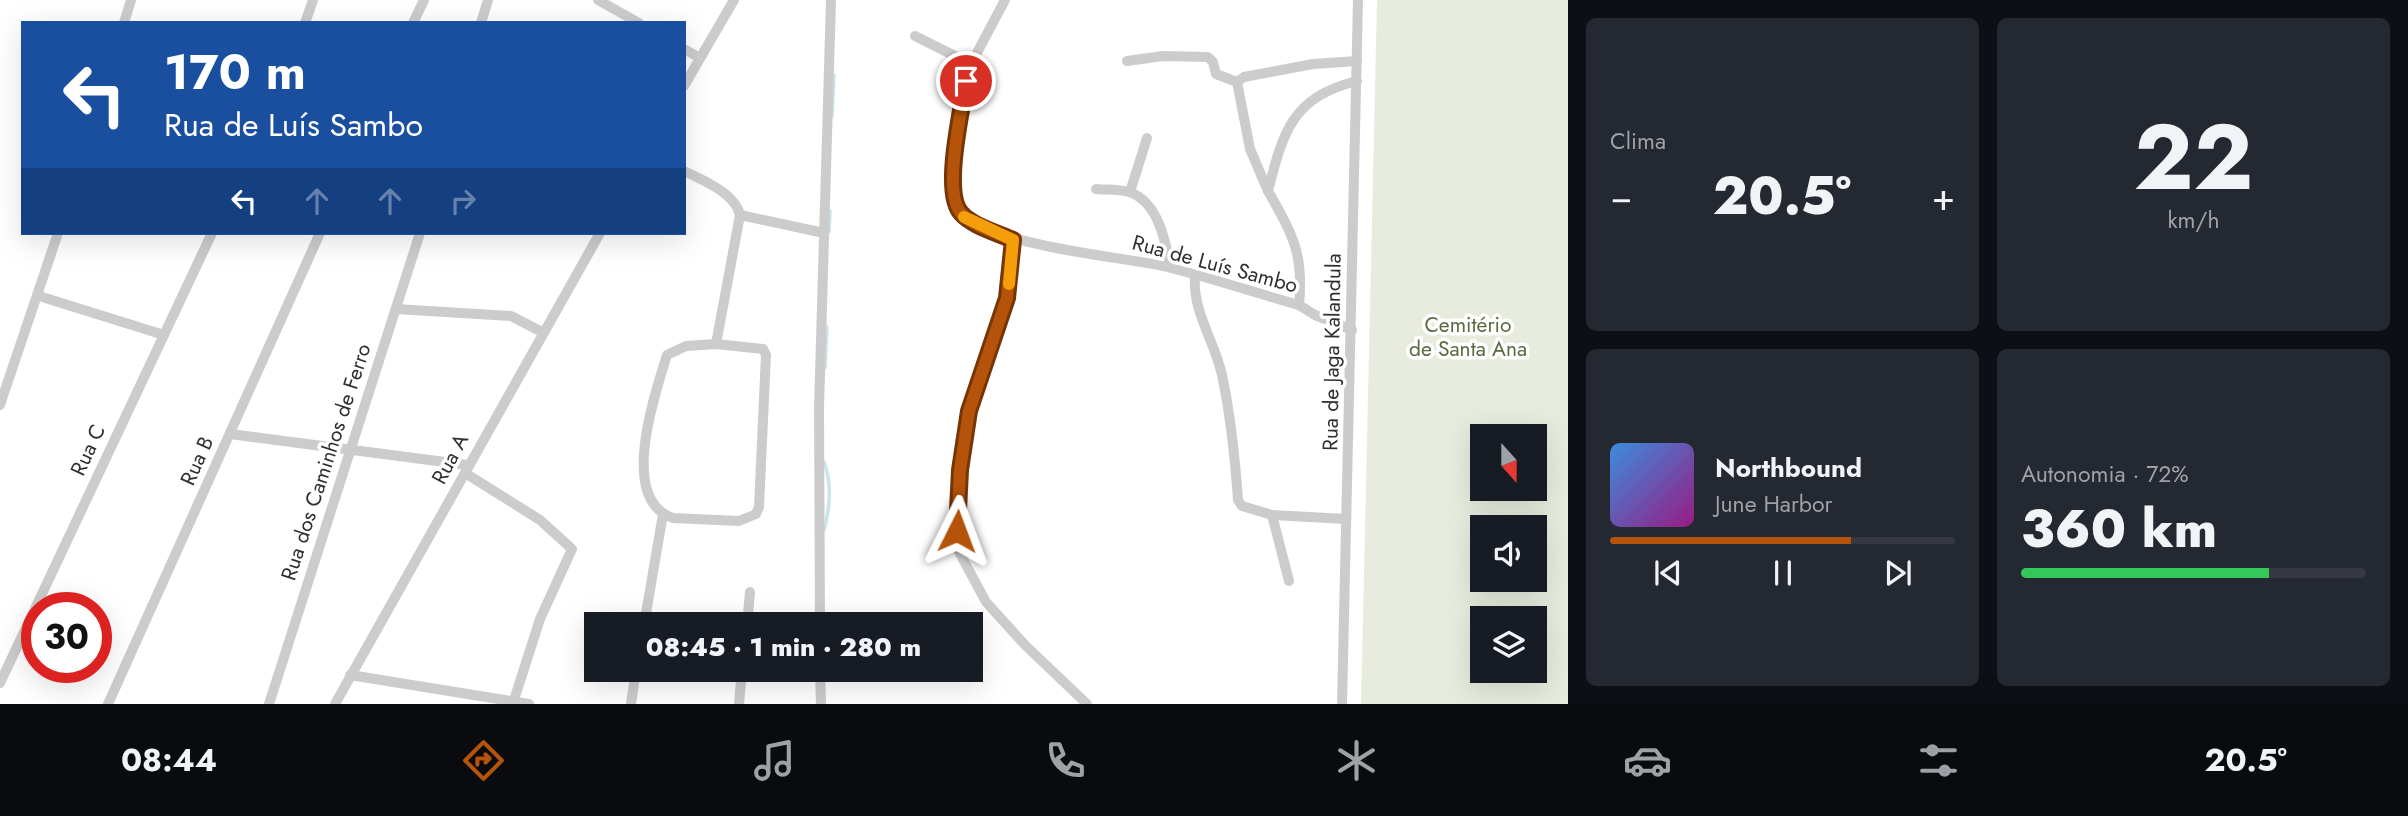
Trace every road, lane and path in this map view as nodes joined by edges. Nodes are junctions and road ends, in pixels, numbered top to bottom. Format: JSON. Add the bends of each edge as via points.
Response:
{"nodes":[{"id":1,"x":131,"y":0,"type":"edge"},
{"id":2,"x":313,"y":0,"type":"edge"},
{"id":3,"x":424,"y":0,"type":"edge"},
{"id":4,"x":488,"y":0,"type":"edge"},
{"id":5,"x":598,"y":0,"type":"edge"},
{"id":6,"x":734,"y":0,"type":"edge"},
{"id":7,"x":831,"y":0,"type":"edge"},
{"id":8,"x":1005,"y":0,"type":"edge"},
{"id":9,"x":1358,"y":0,"type":"edge"},
{"id":10,"x":125,"y":21,"type":"edge"},
{"id":11,"x":306,"y":21,"type":"edge"},
{"id":12,"x":415,"y":21,"type":"edge"},
{"id":13,"x":482,"y":21,"type":"edge"},
{"id":14,"x":635,"y":21,"type":"edge"},
{"id":15,"x":915,"y":36,"type":"dead end"},
{"id":16,"x":686,"y":50,"type":"edge"},
{"id":17,"x":700,"y":58,"type":"junction"},
{"id":18,"x":1126,"y":61,"type":"dead end"},
{"id":19,"x":1357,"y":61,"type":"junction"},
{"id":20,"x":971,"y":64,"type":"junction"},
{"id":21,"x":1357,"y":81,"type":"junction"},
{"id":22,"x":686,"y":82,"type":"edge"},
{"id":23,"x":1237,"y":82,"type":"junction"},
{"id":24,"x":1147,"y":138,"type":"dead end"},
{"id":25,"x":686,"y":172,"type":"edge"},
{"id":26,"x":1096,"y":189,"type":"dead end"},
{"id":27,"x":1268,"y":191,"type":"junction"},
{"id":28,"x":1130,"y":192,"type":"junction"},
{"id":29,"x":740,"y":215,"type":"junction"},
{"id":30,"x":824,"y":233,"type":"junction"},
{"id":31,"x":57,"y":235,"type":"edge"},
{"id":32,"x":211,"y":235,"type":"edge"},
{"id":33,"x":319,"y":235,"type":"edge"},
{"id":34,"x":419,"y":235,"type":"edge"},
{"id":35,"x":599,"y":235,"type":"edge"},
{"id":36,"x":1013,"y":240,"type":"junction"},
{"id":37,"x":1170,"y":267,"type":"junction"},
{"id":38,"x":1195,"y":276,"type":"junction"},
{"id":39,"x":39,"y":296,"type":"junction"},
{"id":40,"x":1299,"y":305,"type":"junction"},
{"id":41,"x":396,"y":309,"type":"junction"},
{"id":42,"x":1352,"y":330,"type":"junction"},
{"id":43,"x":542,"y":332,"type":"junction"},
{"id":44,"x":164,"y":335,"type":"junction"},
{"id":45,"x":716,"y":344,"type":"junction"},
{"id":46,"x":0,"y":405,"type":"edge"},
{"id":47,"x":230,"y":434,"type":"junction"},
{"id":48,"x":352,"y":448,"type":"junction"},
{"id":49,"x":467,"y":469,"type":"junction"},
{"id":50,"x":663,"y":514,"type":"junction"},
{"id":51,"x":1272,"y":515,"type":"junction"},
{"id":52,"x":1346,"y":519,"type":"junction"},
{"id":53,"x":1289,"y":581,"type":"dead end"},
{"id":54,"x":750,"y":592,"type":"dead end"},
{"id":55,"x":646,"y":612,"type":"edge"},
{"id":56,"x":748,"y":612,"type":"edge"},
{"id":57,"x":820,"y":612,"type":"edge"},
{"id":58,"x":350,"y":675,"type":"junction"},
{"id":59,"x":634,"y":682,"type":"edge"},
{"id":60,"x":741,"y":682,"type":"edge"},
{"id":61,"x":820,"y":682,"type":"edge"},
{"id":62,"x":0,"y":683,"type":"edge"},
{"id":63,"x":514,"y":701,"type":"junction"},
{"id":64,"x":108,"y":704,"type":"edge"},
{"id":65,"x":269,"y":704,"type":"edge"},
{"id":66,"x":335,"y":704,"type":"edge"},
{"id":67,"x":529,"y":704,"type":"edge"},
{"id":68,"x":631,"y":704,"type":"edge"},
{"id":69,"x":739,"y":704,"type":"edge"},
{"id":70,"x":821,"y":704,"type":"edge"},
{"id":71,"x":1087,"y":704,"type":"edge"},
{"id":72,"x":1342,"y":704,"type":"edge"}],
"edges":[{"from":1,"to":10,"type":"street"},
{"from":2,"to":11,"type":"street"},
{"from":3,"to":12,"type":"street"},
{"from":4,"to":13,"type":"street"},
{"from":5,"to":14,"type":"street"},
{"from":6,"to":17,"type":"street"},
{"from":7,"to":30,"type":"street"},
{"from":8,"to":20,"type":"street","name":"Rua de Luís Sambo"},
{"from":9,"to":19,"type":"street","name":"Rua de Jaga Kalandula"},
{"from":15,"to":20,"type":"street"},
{"from":16,"to":17,"type":"street"},
{"from":17,"to":22,"type":"street"},
{"from":18,"to":23,"type":"street","via":[[1208,57],[1216,74]]},
{"from":19,"to":21,"type":"street","name":"Rua de Jaga Kalandula"},
{"from":19,"to":23,"type":"street","via":[[1313,64]]},
{"from":20,"to":36,"type":"street","name":"Rua de Luís Sambo","via":[[958,134],[954,204],[963,216]]},
{"from":21,"to":27,"type":"street","via":[[1319,96],[1291,120]]},
{"from":21,"to":42,"type":"street","name":"Rua de Jaga Kalandula"},
{"from":23,"to":27,"type":"street","via":[[1250,149]]},
{"from":24,"to":28,"type":"street"},
{"from":25,"to":29,"type":"street","via":[[711,184],[733,202]]},
{"from":26,"to":28,"type":"street"},
{"from":27,"to":40,"type":"street","via":[[1300,259]]},
{"from":28,"to":37,"type":"street","via":[[1145,201],[1157,222]]},
{"from":29,"to":30,"type":"street"},
{"from":29,"to":45,"type":"street"},
{"from":30,"to":57,"type":"street"},
{"from":31,"to":39,"type":"street"},
{"from":32,"to":44,"type":"street","name":"Rua C"},
{"from":33,"to":47,"type":"street","name":"Rua B"},
{"from":34,"to":41,"type":"street","name":"Rua dos Caminhos de Ferro"},
{"from":35,"to":43,"type":"street","name":"Rua A"},
{"from":36,"to":37,"type":"street","name":"Rua de Luís Sambo"},
{"from":36,"to":71,"type":"street","via":[[1007,298],[969,411],[960,470],[958,550],[986,602]]},
{"from":37,"to":38,"type":"street","name":"Rua de Luís Sambo"},
{"from":38,"to":40,"type":"street","name":"Rua de Luís Sambo"},
{"from":38,"to":51,"type":"street","via":[[1195,296],[1222,372],[1238,500],[1248,509]]},
{"from":39,"to":44,"type":"street"},
{"from":39,"to":46,"type":"street"},
{"from":40,"to":42,"type":"street","name":"Rua de Luís Sambo"},
{"from":41,"to":43,"type":"street","via":[[511,316]]},
{"from":41,"to":48,"type":"street","name":"Rua dos Caminhos de Ferro"},
{"from":42,"to":52,"type":"street","name":"Rua de Jaga Kalandula"},
{"from":43,"to":49,"type":"street","name":"Rua A"},
{"from":44,"to":62,"type":"street","name":"Rua C"},
{"from":45,"to":50,"type":"street","via":[[686,346],[667,355],[654,398],[644,480],[652,504]]},
{"from":45,"to":50,"type":"street","via":[[763,349],[766,355],[759,507],[756,514],[739,521],[684,520]]},
{"from":47,"to":48,"type":"street"},
{"from":47,"to":64,"type":"street","name":"Rua B"},
{"from":48,"to":49,"type":"street"},
{"from":48,"to":65,"type":"street","name":"Rua dos Caminhos de Ferro"},
{"from":49,"to":58,"type":"street","name":"Rua A"},
{"from":49,"to":63,"type":"street","via":[[540,520],[572,549],[540,619]]},
{"from":50,"to":55,"type":"street"},
{"from":51,"to":52,"type":"street"},
{"from":51,"to":53,"type":"street"},
{"from":52,"to":72,"type":"street","name":"Rua de Jaga Kalandula"},
{"from":54,"to":56,"type":"street"},
{"from":58,"to":63,"type":"street"},
{"from":58,"to":66,"type":"street","name":"Rua A"},
{"from":59,"to":68,"type":"street"},
{"from":60,"to":69,"type":"street"},
{"from":61,"to":70,"type":"street"},
{"from":63,"to":67,"type":"street"}]}
